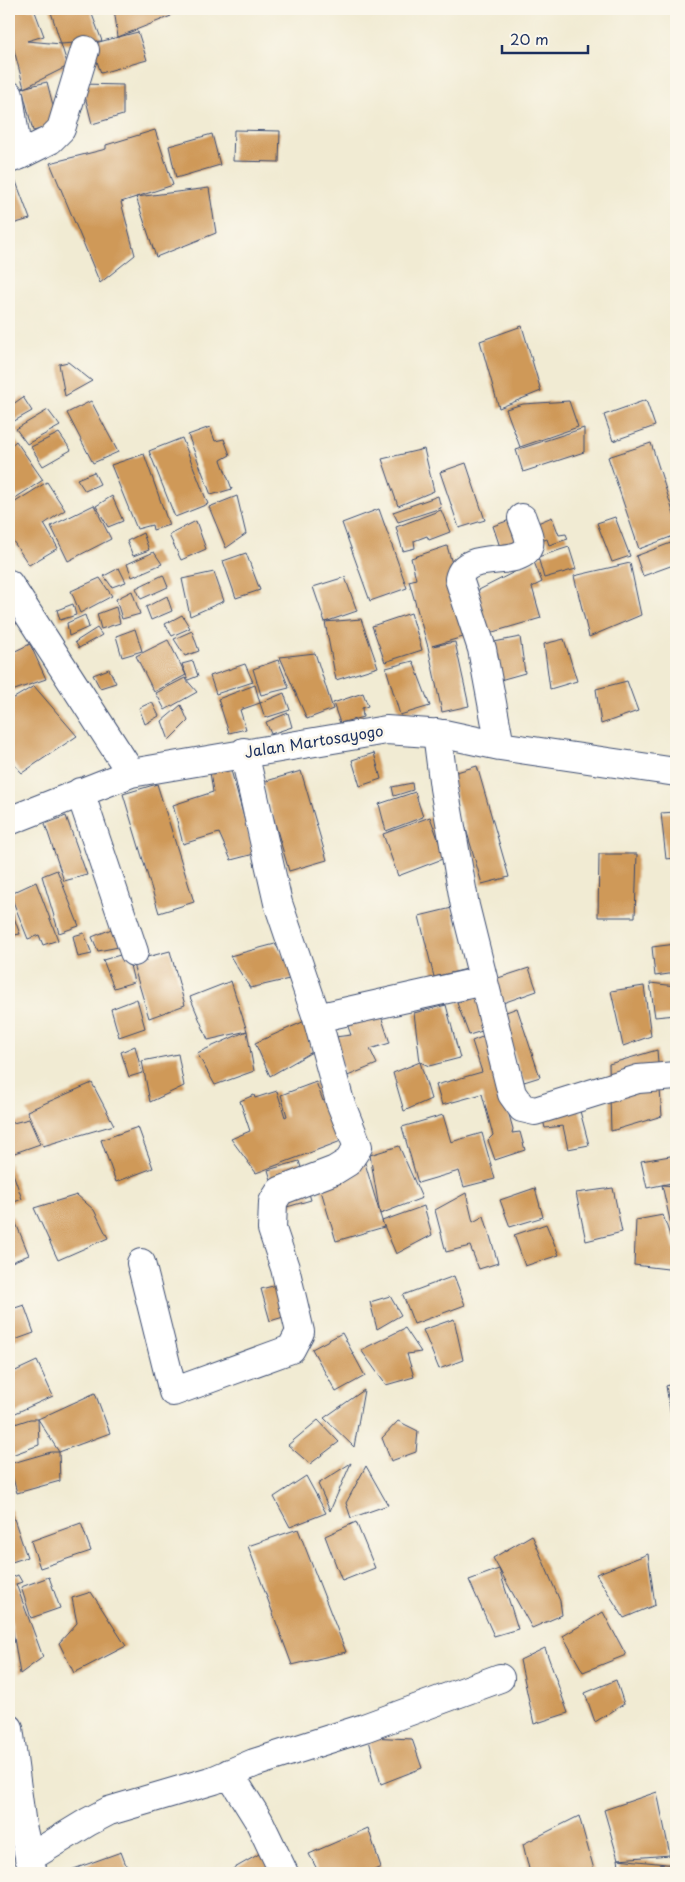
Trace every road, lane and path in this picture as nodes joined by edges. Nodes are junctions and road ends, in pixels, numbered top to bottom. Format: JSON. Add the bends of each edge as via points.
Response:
{"nodes":[{"id":1,"x":85,"y":50,"type":"dead end"},
{"id":2,"x":9,"y":95,"type":"edge"},
{"id":3,"x":14,"y":158,"type":"edge"},
{"id":4,"x":522,"y":518,"type":"dead end"},
{"id":5,"x":9,"y":584,"type":"edge"},
{"id":6,"x":437,"y":733,"type":"junction"},
{"id":7,"x":500,"y":746,"type":"junction"},
{"id":8,"x":244,"y":752,"type":"junction"},
{"id":9,"x":676,"y":772,"type":"edge"},
{"id":10,"x":131,"y":773,"type":"junction"},
{"id":11,"x":80,"y":792,"type":"junction"},
{"id":12,"x":9,"y":821,"type":"edge"},
{"id":13,"x":134,"y":952,"type":"dead end"},
{"id":14,"x":483,"y":981,"type":"junction"},
{"id":15,"x":317,"y":1018,"type":"junction"},
{"id":16,"x":676,"y":1076,"type":"edge"},
{"id":17,"x":141,"y":1262,"type":"dead end"},
{"id":18,"x":500,"y":1678,"type":"dead end"},
{"id":19,"x":9,"y":1728,"type":"edge"},
{"id":20,"x":229,"y":1773,"type":"junction"},
{"id":21,"x":16,"y":1828,"type":"edge"},
{"id":22,"x":31,"y":1866,"type":"edge"},
{"id":23,"x":284,"y":1873,"type":"edge"}],
"edges":[{"from":1,"to":3,"type":"street","via":[[61,129],[50,140]]},
{"from":2,"to":3,"type":"street"},
{"from":4,"to":7,"type":"street","via":[[529,547],[520,554],[470,564],[459,578],[482,649]]},
{"from":5,"to":10,"type":"street"},
{"from":6,"to":7,"type":"street","name":"Jalan Martosayogo"},
{"from":6,"to":8,"type":"street","name":"Jalan Martosayogo","via":[[386,730]]},
{"from":6,"to":14,"type":"street","via":[[454,852]]},
{"from":7,"to":9,"type":"street","name":"Jalan Martosayogo"},
{"from":8,"to":10,"type":"street","name":"Jalan Martosayogo"},
{"from":8,"to":15,"type":"street","via":[[278,903]]},
{"from":10,"to":11,"type":"street","name":"Jalan Martosayogo"},
{"from":11,"to":12,"type":"street","name":"Jalan Martosayogo"},
{"from":11,"to":13,"type":"street"},
{"from":14,"to":15,"type":"street"},
{"from":14,"to":16,"type":"street","via":[[512,1094],[522,1108],[535,1111],[638,1079]]},
{"from":15,"to":17,"type":"street","via":[[340,1102],[358,1147],[348,1162],[280,1192],[273,1202],[272,1229],[300,1332],[291,1349],[173,1392]]},
{"from":18,"to":20,"type":"street"},
{"from":19,"to":21,"type":"street"},
{"from":20,"to":22,"type":"street","via":[[110,1811],[88,1822]]},
{"from":20,"to":23,"type":"street"},
{"from":21,"to":22,"type":"street"}]}
